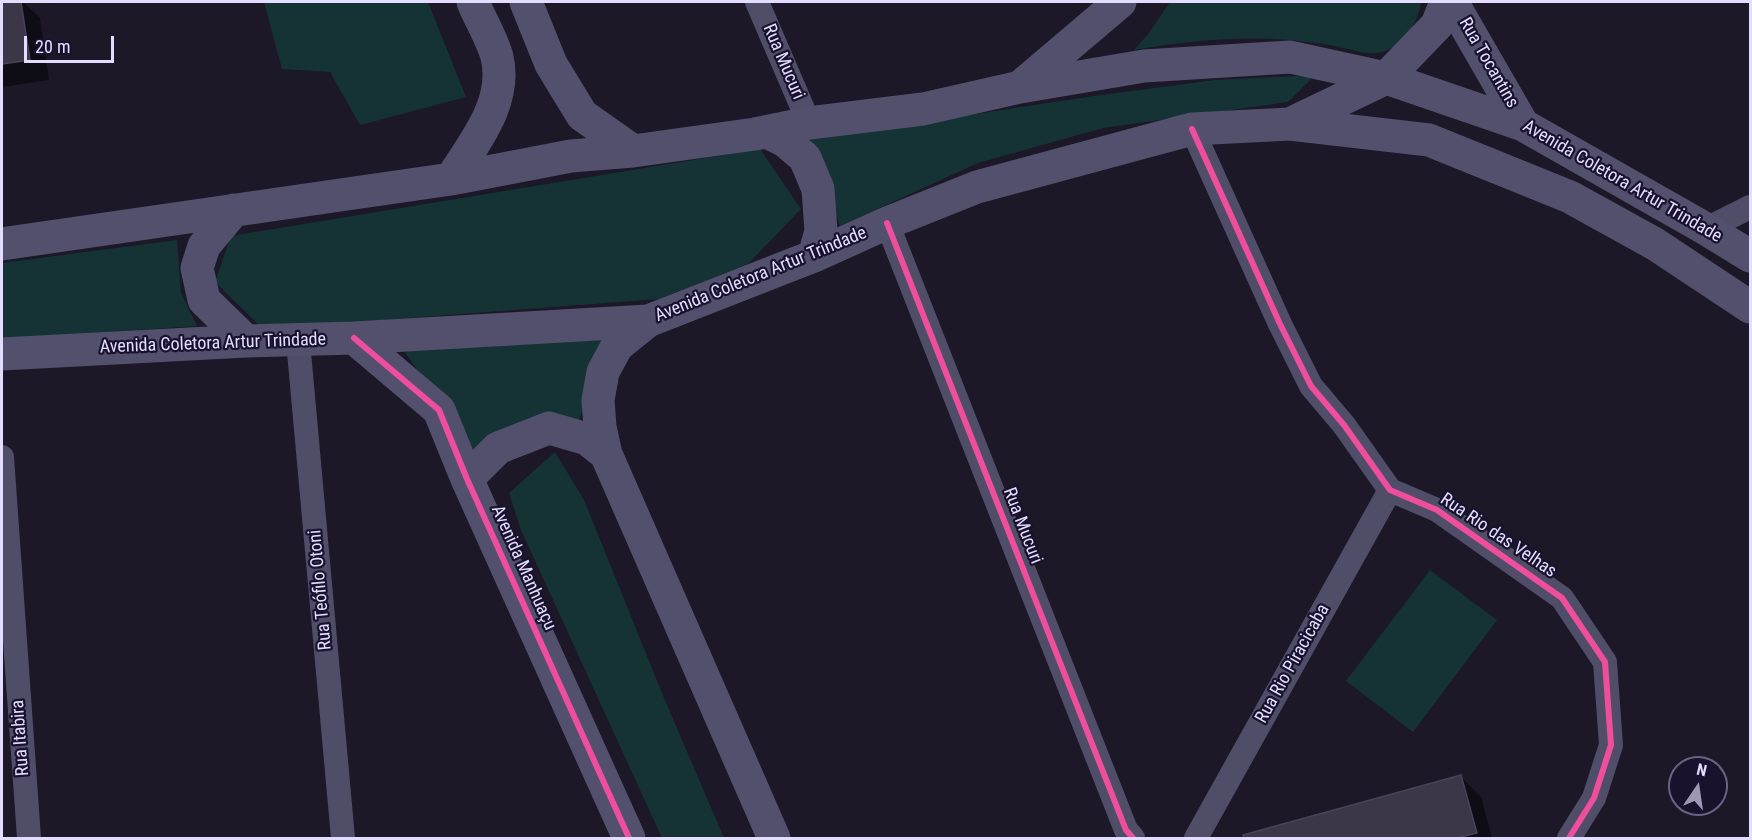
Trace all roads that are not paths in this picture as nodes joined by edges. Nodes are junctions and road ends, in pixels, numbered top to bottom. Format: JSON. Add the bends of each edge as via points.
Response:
{"nodes":[{"id":1,"x":472,"y":2,"type":"edge"},
{"id":2,"x":526,"y":2,"type":"edge"},
{"id":3,"x":757,"y":2,"type":"edge"},
{"id":4,"x":1120,"y":2,"type":"edge"},
{"id":5,"x":1446,"y":2,"type":"edge"},
{"id":6,"x":1452,"y":2,"type":"edge"},
{"id":7,"x":1386,"y":78,"type":"junction"},
{"id":8,"x":1020,"y":87,"type":"junction"},
{"id":9,"x":809,"y":123,"type":"junction"},
{"id":10,"x":1290,"y":124,"type":"junction"},
{"id":11,"x":1523,"y":125,"type":"junction"},
{"id":12,"x":1192,"y":129,"type":"junction"},
{"id":13,"x":767,"y":132,"type":"junction"},
{"id":14,"x":633,"y":151,"type":"junction"},
{"id":15,"x":450,"y":180,"type":"junction"},
{"id":16,"x":1750,"y":207,"type":"edge"},
{"id":17,"x":234,"y":210,"type":"junction"},
{"id":18,"x":887,"y":223,"type":"junction"},
{"id":19,"x":1706,"y":229,"type":"junction"},
{"id":20,"x":2,"y":244,"type":"edge"},
{"id":21,"x":814,"y":256,"type":"junction"},
{"id":22,"x":1750,"y":256,"type":"edge"},
{"id":23,"x":1750,"y":307,"type":"edge"},
{"id":24,"x":648,"y":321,"type":"junction"},
{"id":25,"x":354,"y":338,"type":"junction"},
{"id":26,"x":246,"y":341,"type":"junction"},
{"id":27,"x":298,"y":341,"type":"junction"},
{"id":28,"x":2,"y":354,"type":"edge"},
{"id":29,"x":606,"y":454,"type":"junction"},
{"id":30,"x":2,"y":457,"type":"edge"},
{"id":31,"x":466,"y":479,"type":"junction"},
{"id":32,"x":1390,"y":490,"type":"junction"},
{"id":33,"x":1122,"y":836,"type":"edge"},
{"id":34,"x":29,"y":838,"type":"edge"},
{"id":35,"x":343,"y":838,"type":"edge"},
{"id":36,"x":629,"y":838,"type":"edge"},
{"id":37,"x":774,"y":838,"type":"edge"},
{"id":38,"x":1196,"y":838,"type":"edge"},
{"id":39,"x":1569,"y":838,"type":"edge"}],
"edges":[{"from":1,"to":15,"type":"main road","via":[[497,57],[498,84],[491,115]]},
{"from":2,"to":14,"type":"main road","via":[[551,64],[582,115]]},
{"from":3,"to":9,"type":"street","name":"Rua Mucuri"},
{"from":4,"to":8,"type":"main road"},
{"from":5,"to":7,"type":"main road","via":[[1437,24]]},
{"from":6,"to":11,"type":"main road","name":"Rua Tocantins"},
{"from":7,"to":8,"type":"main road","name":"Avenida Coletora Artur Trindade","via":[[1290,57],[1144,66]]},
{"from":7,"to":10,"type":"main road"},
{"from":7,"to":11,"type":"main road","name":"Avenida Coletora Artur Trindade"},
{"from":8,"to":9,"type":"main road","name":"Avenida Coletora Artur Trindade","via":[[923,109]]},
{"from":9,"to":13,"type":"main road","name":"Avenida Coletora Artur Trindade"},
{"from":10,"to":12,"type":"main road","name":"Avenida Coletora Artur Trindade"},
{"from":10,"to":23,"type":"main road","name":"Avenida Coletora Artur Trindade","via":[[1429,140],[1570,197],[1655,244]]},
{"from":11,"to":19,"type":"main road","name":"Avenida Coletora Artur Trindade"},
{"from":12,"to":18,"type":"main road","name":"Avenida Coletora Artur Trindade","via":[[977,187]]},
{"from":12,"to":32,"type":"street","via":[[1311,386]]},
{"from":13,"to":14,"type":"main road","name":"Avenida Coletora Artur Trindade"},
{"from":13,"to":21,"type":"main road","via":[[805,158],[818,189],[821,231]]},
{"from":14,"to":15,"type":"main road","name":"Avenida Coletora Artur Trindade","via":[[572,156]]},
{"from":15,"to":17,"type":"main road","name":"Avenida Coletora Artur Trindade"},
{"from":16,"to":19,"type":"street"},
{"from":17,"to":20,"type":"main road","name":"Avenida Coletora Artur Trindade"},
{"from":17,"to":26,"type":"main road","via":[[204,246],[197,268],[204,300]]},
{"from":18,"to":21,"type":"main road","name":"Avenida Coletora Artur Trindade"},
{"from":18,"to":33,"type":"street","name":"Rua Mucuri"},
{"from":19,"to":22,"type":"main road","name":"Avenida Coletora Artur Trindade"},
{"from":21,"to":24,"type":"main road","name":"Avenida Coletora Artur Trindade"},
{"from":24,"to":25,"type":"main road","name":"Avenida Coletora Artur Trindade"},
{"from":24,"to":29,"type":"main road","via":[[617,346],[603,372],[598,400]]},
{"from":25,"to":27,"type":"main road","name":"Avenida Coletora Artur Trindade"},
{"from":25,"to":31,"type":"main road","name":"Avenida Manhuaçu","via":[[439,410]]},
{"from":26,"to":27,"type":"main road","name":"Avenida Coletora Artur Trindade"},
{"from":26,"to":28,"type":"main road","name":"Avenida Coletora Artur Trindade"},
{"from":27,"to":35,"type":"street","name":"Rua Teófilo Otoni"},
{"from":29,"to":31,"type":"main road","via":[[587,439],[549,428],[498,448]]},
{"from":29,"to":37,"type":"main road"},
{"from":30,"to":34,"type":"street","name":"Rua Itabira"},
{"from":31,"to":36,"type":"main road","name":"Avenida Manhuaçu"},
{"from":32,"to":38,"type":"street","name":"Rua Rio Piracicaba"},
{"from":32,"to":39,"type":"street","name":"Rua Rio das Velhas","via":[[1437,510],[1562,598],[1605,662],[1611,745],[1594,798]]}]}
